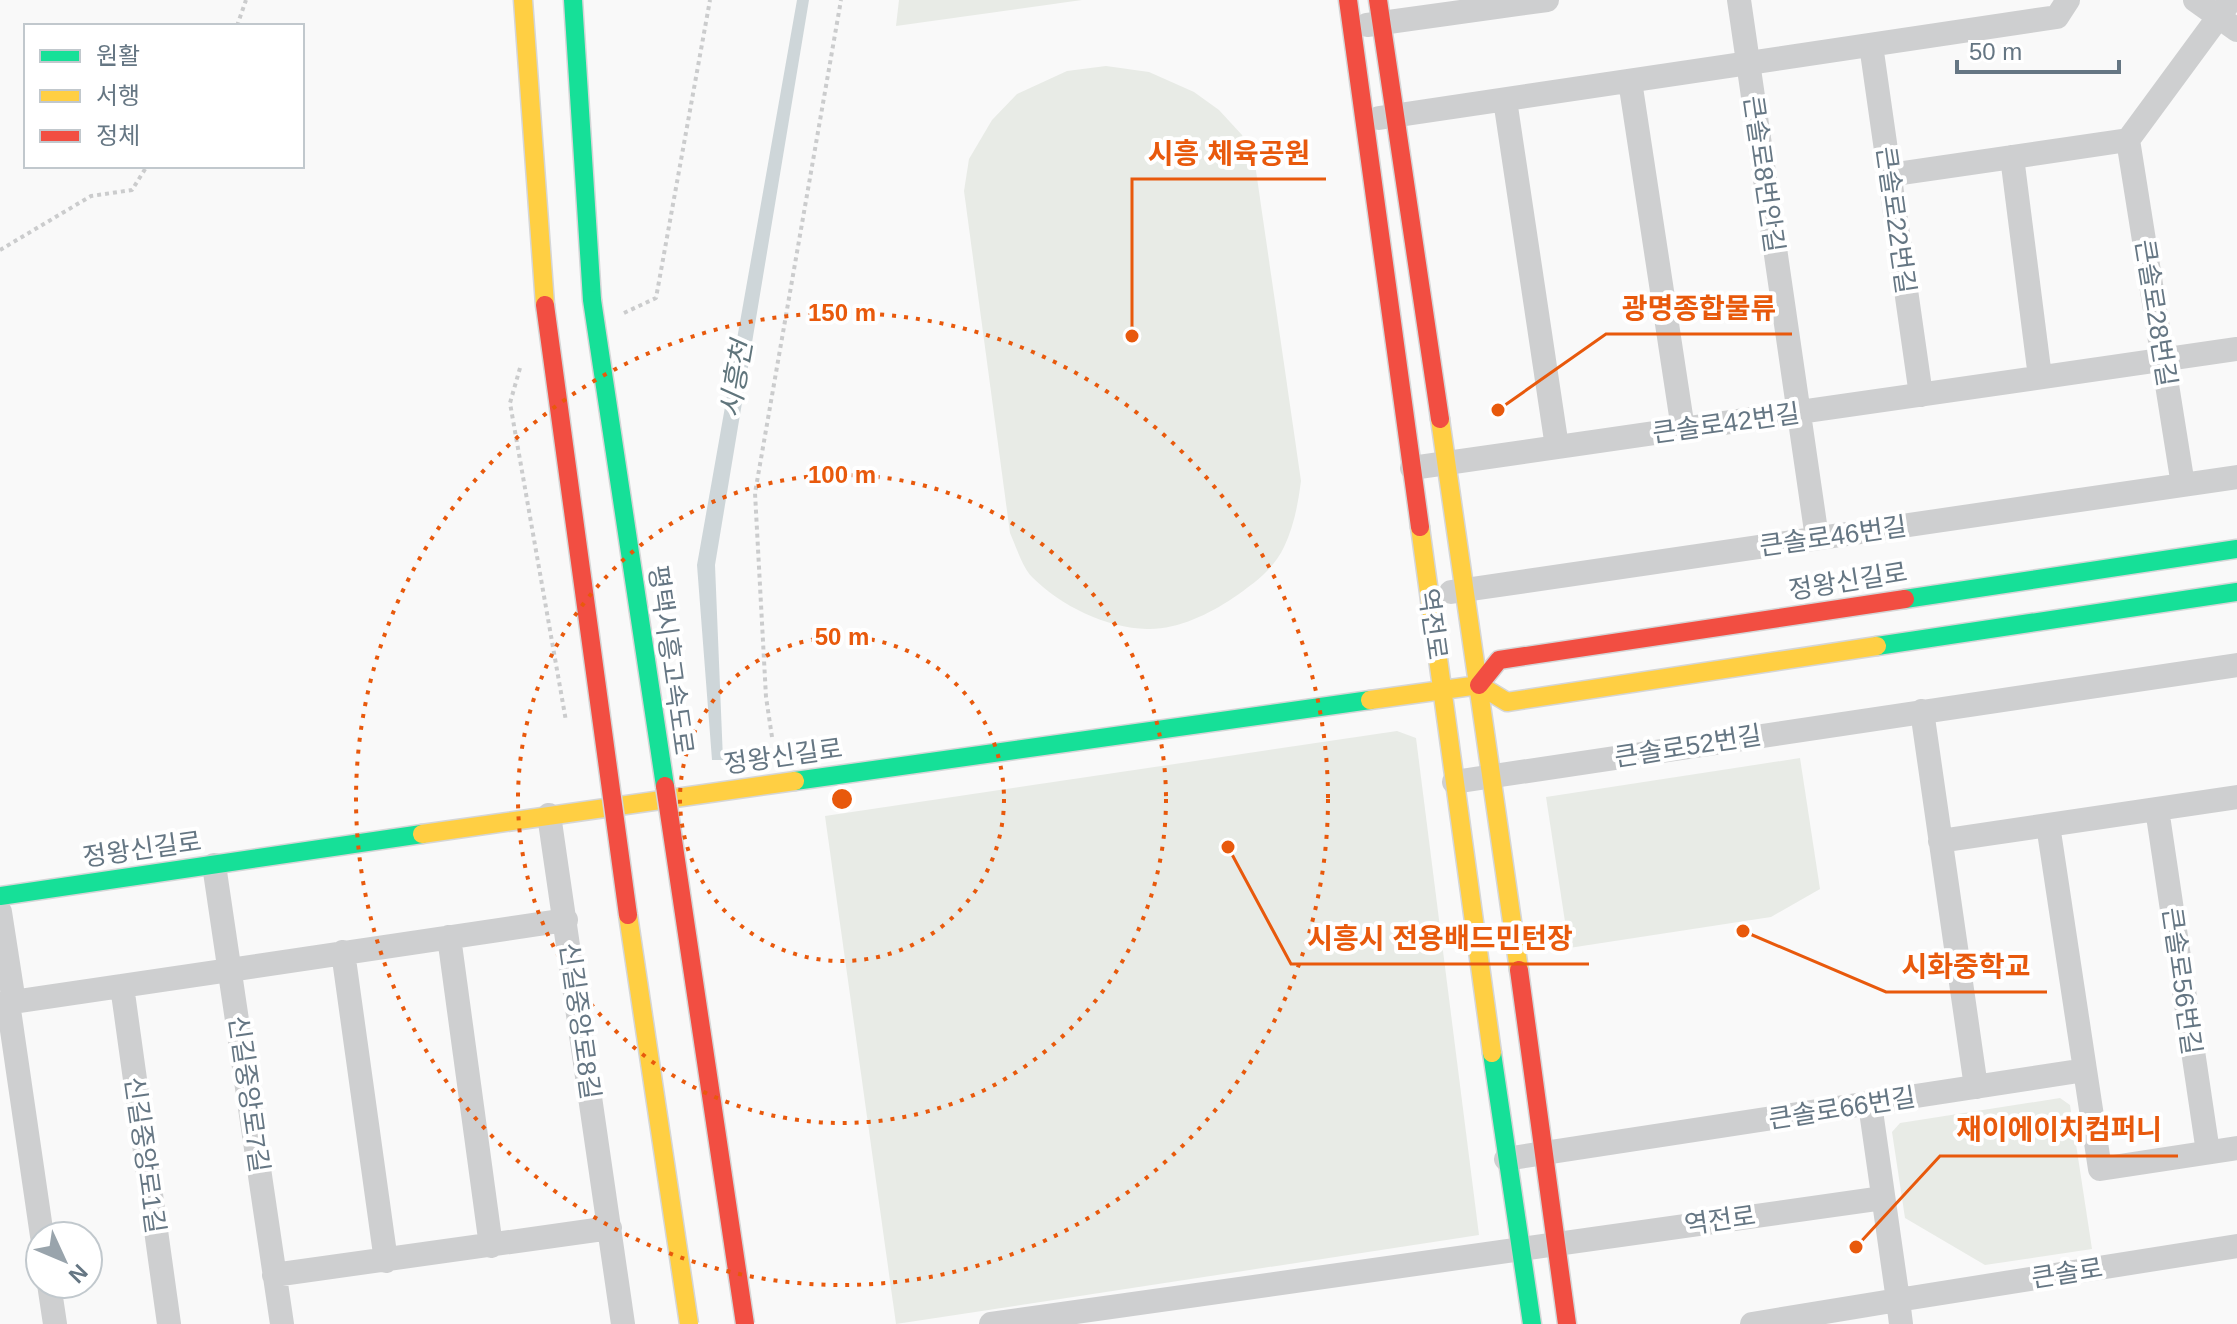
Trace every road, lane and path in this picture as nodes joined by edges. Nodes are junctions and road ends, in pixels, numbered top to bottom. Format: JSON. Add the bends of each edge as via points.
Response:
{"nodes":[{"id":1,"x":246,"y":0,"type":"edge"},
{"id":2,"x":523,"y":0,"type":"edge"},
{"id":3,"x":573,"y":0,"type":"edge"},
{"id":4,"x":841,"y":0,"type":"edge"},
{"id":5,"x":1348,"y":0,"type":"edge"},
{"id":6,"x":1547,"y":0,"type":"edge"},
{"id":7,"x":1739,"y":0,"type":"edge"},
{"id":8,"x":2068,"y":0,"type":"edge"},
{"id":9,"x":2195,"y":0,"type":"edge"},
{"id":10,"x":1380,"y":12,"type":"edge"},
{"id":11,"x":2229,"y":16,"type":"edge"},
{"id":12,"x":238,"y":24,"type":"edge"},
{"id":13,"x":1352,"y":27,"type":"junction"},
{"id":14,"x":1871,"y":45,"type":"junction"},
{"id":15,"x":1748,"y":63,"type":"junction"},
{"id":16,"x":1630,"y":81,"type":"junction"},
{"id":17,"x":1505,"y":100,"type":"junction"},
{"id":18,"x":1395,"y":116,"type":"junction"},
{"id":19,"x":1365,"y":120,"type":"junction"},
{"id":20,"x":2128,"y":140,"type":"junction"},
{"id":21,"x":2012,"y":157,"type":"junction"},
{"id":22,"x":146,"y":168,"type":"edge"},
{"id":23,"x":1889,"y":175,"type":"junction"},
{"id":24,"x":0,"y":250,"type":"edge"},
{"id":25,"x":2237,"y":349,"type":"edge"},
{"id":26,"x":2164,"y":359,"type":"junction"},
{"id":27,"x":2040,"y":377,"type":"junction"},
{"id":28,"x":1921,"y":395,"type":"junction"},
{"id":29,"x":1799,"y":412,"type":"junction"},
{"id":30,"x":1683,"y":429,"type":"junction"},
{"id":31,"x":1557,"y":447,"type":"junction"},
{"id":32,"x":1446,"y":463,"type":"junction"},
{"id":33,"x":1412,"y":468,"type":"junction"},
{"id":34,"x":2237,"y":477,"type":"edge"},
{"id":35,"x":2183,"y":485,"type":"junction"},
{"id":36,"x":1817,"y":538,"type":"junction"},
{"id":37,"x":2237,"y":549,"type":"edge"},
{"id":38,"x":1465,"y":590,"type":"junction"},
{"id":39,"x":2237,"y":592,"type":"edge"},
{"id":40,"x":1429,"y":595,"type":"junction"},
{"id":41,"x":2237,"y":665,"type":"edge"},
{"id":42,"x":1479,"y":685,"type":"junction"},
{"id":43,"x":1441,"y":690,"type":"junction"},
{"id":44,"x":1922,"y":711,"type":"junction"},
{"id":45,"x":772,"y":737,"type":"dead end"},
{"id":46,"x":1492,"y":776,"type":"junction"},
{"id":47,"x":1454,"y":782,"type":"junction"},
{"id":48,"x":2237,"y":797,"type":"edge"},
{"id":49,"x":2157,"y":809,"type":"junction"},
{"id":50,"x":549,"y":815,"type":"junction"},
{"id":51,"x":2048,"y":825,"type":"junction"},
{"id":52,"x":1940,"y":841,"type":"junction"},
{"id":53,"x":214,"y":865,"type":"junction"},
{"id":54,"x":0,"y":896,"type":"edge"},
{"id":55,"x":0,"y":912,"type":"edge"},
{"id":56,"x":566,"y":920,"type":"junction"},
{"id":57,"x":449,"y":937,"type":"junction"},
{"id":58,"x":343,"y":952,"type":"junction"},
{"id":59,"x":231,"y":969,"type":"junction"},
{"id":60,"x":122,"y":986,"type":"junction"},
{"id":61,"x":8,"y":1003,"type":"edge"},
{"id":62,"x":2085,"y":1070,"type":"junction"},
{"id":63,"x":1976,"y":1087,"type":"junction"},
{"id":64,"x":1870,"y":1104,"type":"junction"},
{"id":65,"x":2237,"y":1148,"type":"edge"},
{"id":66,"x":2208,"y":1152,"type":"junction"},
{"id":67,"x":1544,"y":1153,"type":"junction"},
{"id":68,"x":1506,"y":1159,"type":"junction"},
{"id":69,"x":1883,"y":1198,"type":"junction"},
{"id":70,"x":40,"y":1220,"type":"edge"},
{"id":71,"x":610,"y":1228,"type":"junction"},
{"id":72,"x":1556,"y":1243,"type":"junction"},
{"id":73,"x":491,"y":1246,"type":"junction"},
{"id":74,"x":2237,"y":1246,"type":"edge"},
{"id":75,"x":1521,"y":1247,"type":"junction"},
{"id":76,"x":386,"y":1261,"type":"junction"},
{"id":77,"x":274,"y":1275,"type":"junction"},
{"id":78,"x":51,"y":1300,"type":"edge"},
{"id":79,"x":1900,"y":1312,"type":"edge"},
{"id":80,"x":1789,"y":1321,"type":"edge"},
{"id":81,"x":55,"y":1324,"type":"edge"},
{"id":82,"x":169,"y":1324,"type":"edge"},
{"id":83,"x":282,"y":1324,"type":"edge"},
{"id":84,"x":623,"y":1324,"type":"edge"},
{"id":85,"x":689,"y":1324,"type":"edge"},
{"id":86,"x":745,"y":1324,"type":"edge"},
{"id":87,"x":991,"y":1324,"type":"edge"},
{"id":88,"x":1532,"y":1324,"type":"edge"},
{"id":89,"x":1567,"y":1324,"type":"edge"},
{"id":90,"x":1752,"y":1324,"type":"edge"}],
"edges":[{"from":1,"to":12,"type":"path"},
{"from":2,"to":85,"type":"main road","bridge":true,"via":[[545,305]]},
{"from":3,"to":86,"type":"main road","name":"평택시흥고속도로","bridge":true,"via":[[592,300]]},
{"from":4,"to":45,"type":"path","via":[[755,493]]},
{"from":5,"to":13,"type":"main road","name":"역전로"},
{"from":6,"to":10,"type":"street"},
{"from":7,"to":15,"type":"street","name":"큰솔로8번안길"},
{"from":8,"to":14,"type":"street","via":[[2057,17]]},
{"from":9,"to":11,"type":"street"},
{"from":10,"to":13,"type":"street"},
{"from":10,"to":18,"type":"main road","name":"역전로"},
{"from":11,"to":20,"type":"street"},
{"from":13,"to":19,"type":"main road","name":"역전로"},
{"from":14,"to":15,"type":"street"},
{"from":14,"to":23,"type":"street","name":"큰솔로22번길"},
{"from":15,"to":16,"type":"street"},
{"from":15,"to":29,"type":"street","name":"큰솔로8번안길"},
{"from":16,"to":17,"type":"street"},
{"from":16,"to":30,"type":"street"},
{"from":17,"to":18,"type":"street"},
{"from":17,"to":31,"type":"street"},
{"from":18,"to":19,"type":"street"},
{"from":18,"to":32,"type":"main road","name":"역전로"},
{"from":19,"to":33,"type":"main road","name":"역전로"},
{"from":20,"to":21,"type":"street"},
{"from":20,"to":26,"type":"street","name":"큰솔로28번길"},
{"from":21,"to":23,"type":"street"},
{"from":21,"to":27,"type":"street"},
{"from":22,"to":24,"type":"path","via":[[132,190],[91,196]]},
{"from":23,"to":28,"type":"street","name":"큰솔로22번길"},
{"from":25,"to":26,"type":"street","name":"큰솔로42번길"},
{"from":26,"to":27,"type":"street","name":"큰솔로42번길"},
{"from":26,"to":35,"type":"street","name":"큰솔로28번길"},
{"from":27,"to":28,"type":"street","name":"큰솔로42번길"},
{"from":28,"to":29,"type":"street","name":"큰솔로42번길"},
{"from":29,"to":30,"type":"street","name":"큰솔로42번길"},
{"from":29,"to":36,"type":"street","name":"큰솔로8번안길"},
{"from":30,"to":31,"type":"street","name":"큰솔로42번길"},
{"from":31,"to":32,"type":"street","name":"큰솔로42번길"},
{"from":32,"to":33,"type":"street","name":"큰솔로42번길"},
{"from":32,"to":38,"type":"main road","name":"역전로"},
{"from":33,"to":40,"type":"main road","name":"역전로"},
{"from":34,"to":35,"type":"street","name":"큰솔로46번길"},
{"from":35,"to":36,"type":"street","name":"큰솔로46번길"},
{"from":36,"to":38,"type":"street","name":"큰솔로46번길"},
{"from":37,"to":42,"type":"main road","name":"정왕신길로","via":[[1499,660]]},
{"from":38,"to":40,"type":"street","name":"큰솔로46번길"},
{"from":38,"to":42,"type":"main road","name":"역전로"},
{"from":39,"to":42,"type":"main road","via":[[1507,702]]},
{"from":40,"to":43,"type":"main road","name":"역전로"},
{"from":41,"to":44,"type":"street","name":"큰솔로52번길"},
{"from":42,"to":43,"type":"main road","name":"정왕신길로"},
{"from":42,"to":46,"type":"main road","name":"역전로"},
{"from":43,"to":47,"type":"main road","name":"역전로"},
{"from":43,"to":50,"type":"main road","name":"정왕신길로"},
{"from":44,"to":46,"type":"street","name":"큰솔로52번길"},
{"from":44,"to":52,"type":"street"},
{"from":46,"to":47,"type":"street","name":"큰솔로52번길"},
{"from":46,"to":67,"type":"main road","name":"역전로"},
{"from":47,"to":68,"type":"main road","name":"역전로"},
{"from":48,"to":49,"type":"street"},
{"from":49,"to":51,"type":"street"},
{"from":49,"to":66,"type":"street","name":"큰솔로56번길"},
{"from":50,"to":53,"type":"main road","name":"정왕신길로"},
{"from":50,"to":56,"type":"street","name":"신길중앙로8길"},
{"from":51,"to":52,"type":"street"},
{"from":51,"to":62,"type":"street"},
{"from":52,"to":63,"type":"street"},
{"from":53,"to":54,"type":"main road","name":"정왕신길로"},
{"from":53,"to":59,"type":"street","name":"신길중앙로7길"},
{"from":55,"to":61,"type":"street"},
{"from":56,"to":57,"type":"street"},
{"from":56,"to":71,"type":"street","name":"신길중앙로8길"},
{"from":57,"to":58,"type":"street"},
{"from":57,"to":73,"type":"street"},
{"from":58,"to":59,"type":"street"},
{"from":58,"to":76,"type":"street"},
{"from":59,"to":60,"type":"street"},
{"from":59,"to":77,"type":"street","name":"신길중앙로7길"},
{"from":60,"to":61,"type":"street"},
{"from":60,"to":82,"type":"street","name":"신길중앙로1길"},
{"from":61,"to":70,"type":"street"},
{"from":62,"to":63,"type":"street","name":"큰솔로66번길"},
{"from":62,"to":66,"type":"street","via":[[2100,1169]]},
{"from":63,"to":64,"type":"street","name":"큰솔로66번길"},
{"from":64,"to":67,"type":"street","name":"큰솔로66번길"},
{"from":64,"to":69,"type":"street"},
{"from":65,"to":66,"type":"street"},
{"from":67,"to":68,"type":"street","name":"큰솔로66번길"},
{"from":67,"to":72,"type":"main road","name":"역전로"},
{"from":68,"to":75,"type":"main road","name":"역전로"},
{"from":69,"to":72,"type":"street","name":"역전로"},
{"from":69,"to":79,"type":"street"},
{"from":71,"to":73,"type":"street"},
{"from":71,"to":84,"type":"street","name":"신길중앙로8길"},
{"from":72,"to":75,"type":"street","name":"역전로"},
{"from":72,"to":89,"type":"main road","name":"역전로"},
{"from":73,"to":76,"type":"street"},
{"from":74,"to":79,"type":"street","name":"큰솔로"},
{"from":75,"to":87,"type":"street"},
{"from":75,"to":88,"type":"main road","name":"역전로"},
{"from":76,"to":77,"type":"street"},
{"from":77,"to":83,"type":"street","name":"신길중앙로7길"},
{"from":78,"to":81,"type":"street"},
{"from":79,"to":80,"type":"street","name":"큰솔로"},
{"from":80,"to":90,"type":"street","name":"큰솔로"}]}
